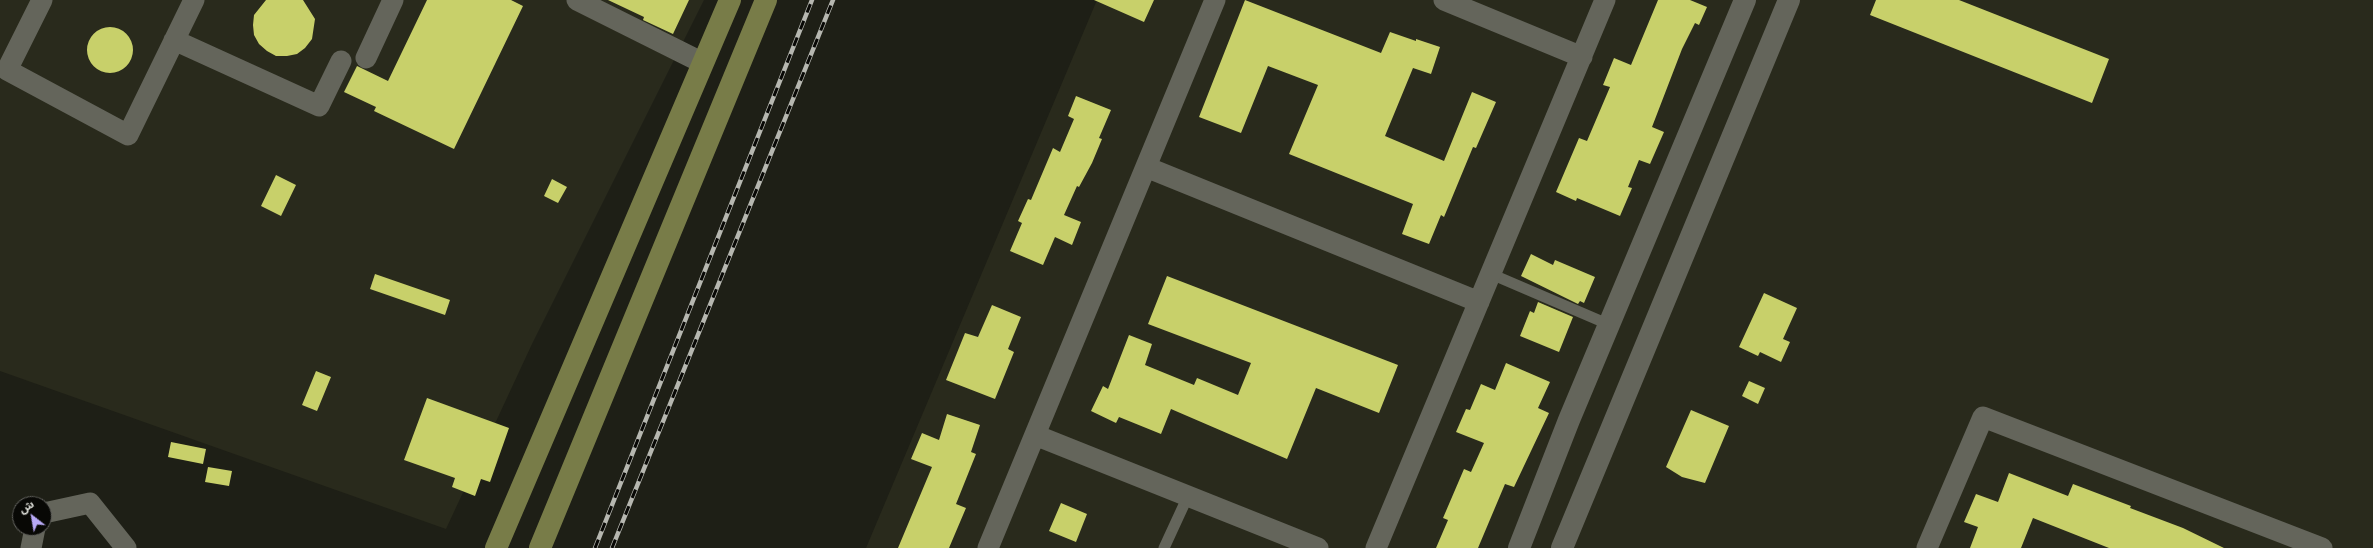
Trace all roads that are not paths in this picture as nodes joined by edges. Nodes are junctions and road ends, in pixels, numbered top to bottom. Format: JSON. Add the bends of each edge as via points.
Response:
{"nodes":[{"id":1,"x":42,"y":0,"type":"edge"},
{"id":2,"x":194,"y":0,"type":"edge"},
{"id":3,"x":393,"y":0,"type":"edge"},
{"id":4,"x":577,"y":0,"type":"edge"},
{"id":5,"x":730,"y":0,"type":"edge"},
{"id":6,"x":766,"y":0,"type":"edge"},
{"id":7,"x":1215,"y":0,"type":"edge"},
{"id":8,"x":1444,"y":0,"type":"edge"},
{"id":9,"x":1605,"y":0,"type":"edge"},
{"id":10,"x":1745,"y":0,"type":"edge"},
{"id":11,"x":1789,"y":0,"type":"edge"},
{"id":12,"x":174,"y":40,"type":"junction"},
{"id":13,"x":1582,"y":56,"type":"junction"},
{"id":14,"x":366,"y":58,"type":"dead end"},
{"id":15,"x":341,"y":61,"type":"dead end"},
{"id":16,"x":703,"y":63,"type":"junction"},
{"id":17,"x":1146,"y":167,"type":"junction"},
{"id":18,"x":1491,"y":274,"type":"junction"},
{"id":19,"x":1479,"y":302,"type":"junction"},
{"id":20,"x":1610,"y":325,"type":"junction"},
{"id":21,"x":1035,"y":435,"type":"junction"},
{"id":22,"x":1188,"y":496,"type":"junction"},
{"id":23,"x":52,"y":511,"type":"edge"},
{"id":24,"x":33,"y":536,"type":"edge"},
{"id":25,"x":31,"y":548,"type":"edge"},
{"id":26,"x":126,"y":548,"type":"edge"},
{"id":27,"x":496,"y":548,"type":"edge"},
{"id":28,"x":540,"y":548,"type":"edge"},
{"id":29,"x":988,"y":548,"type":"edge"},
{"id":30,"x":1164,"y":548,"type":"edge"},
{"id":31,"x":1318,"y":548,"type":"edge"},
{"id":32,"x":1376,"y":548,"type":"edge"},
{"id":33,"x":1519,"y":548,"type":"edge"},
{"id":34,"x":1562,"y":548,"type":"edge"},
{"id":35,"x":1927,"y":548,"type":"edge"},
{"id":36,"x":2322,"y":548,"type":"edge"}],
"edges":[{"from":1,"to":12,"type":"street","via":[[7,70],[128,136]]},
{"from":2,"to":12,"type":"street"},
{"from":3,"to":14,"type":"street"},
{"from":4,"to":16,"type":"street"},
{"from":5,"to":16,"type":"main road"},
{"from":6,"to":28,"type":"main road"},
{"from":7,"to":17,"type":"street"},
{"from":8,"to":13,"type":"street"},
{"from":9,"to":13,"type":"street"},
{"from":10,"to":20,"type":"street"},
{"from":11,"to":34,"type":"street"},
{"from":12,"to":15,"type":"street","via":[[319,106]]},
{"from":13,"to":18,"type":"street"},
{"from":16,"to":27,"type":"main road"},
{"from":17,"to":19,"type":"street"},
{"from":17,"to":21,"type":"street"},
{"from":18,"to":19,"type":"street"},
{"from":18,"to":20,"type":"lane"},
{"from":19,"to":32,"type":"street"},
{"from":20,"to":33,"type":"street"},
{"from":21,"to":22,"type":"street"},
{"from":21,"to":29,"type":"street"},
{"from":22,"to":30,"type":"lane"},
{"from":22,"to":31,"type":"street"},
{"from":23,"to":26,"type":"street","via":[[90,503]]},
{"from":24,"to":25,"type":"street"},
{"from":35,"to":36,"type":"street","via":[[1983,417]]}]}
